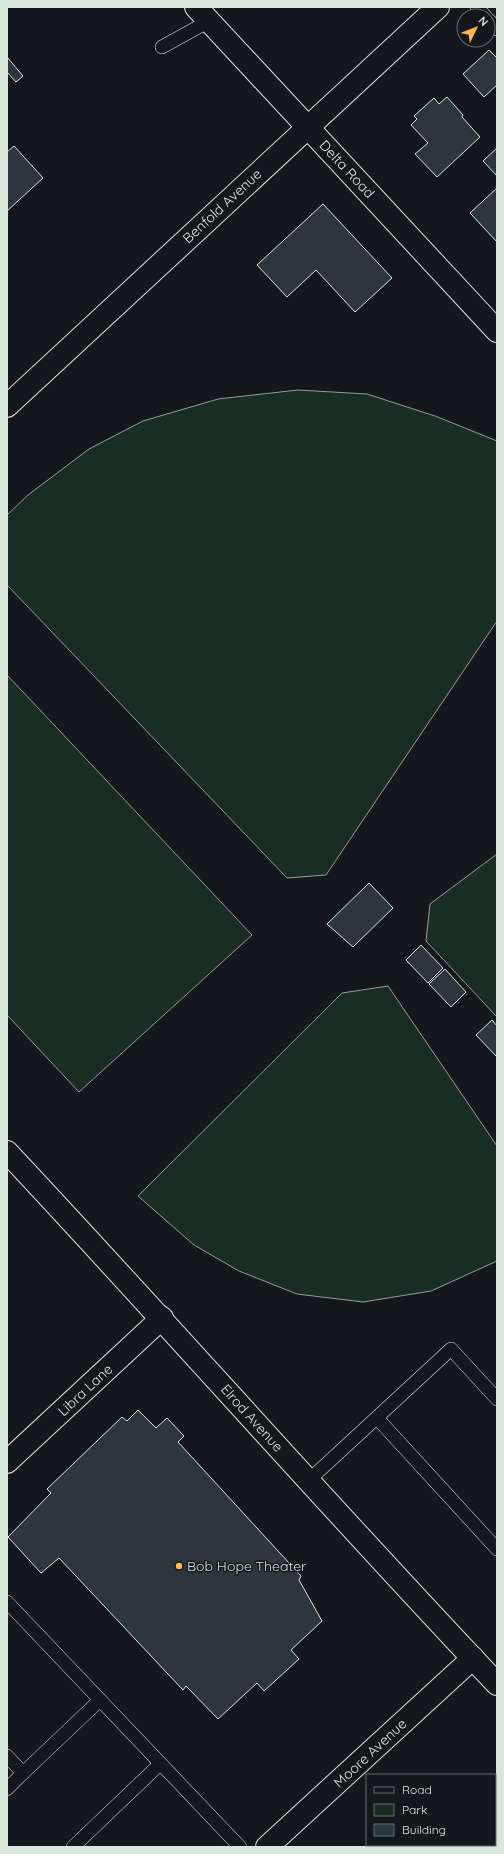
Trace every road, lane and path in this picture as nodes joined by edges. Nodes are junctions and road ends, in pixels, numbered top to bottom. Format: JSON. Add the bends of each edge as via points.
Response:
{"nodes":[{"id":1,"x":438,"y":7,"type":"edge"},
{"id":2,"x":203,"y":14,"type":"edge"},
{"id":3,"x":162,"y":47,"type":"dead end"},
{"id":4,"x":308,"y":127,"type":"junction"},
{"id":5,"x":496,"y":327,"type":"edge"},
{"id":6,"x":9,"y":400,"type":"edge"},
{"id":7,"x":7,"y":1152,"type":"edge"},
{"id":8,"x":162,"y":1318,"type":"junction"},
{"id":9,"x":497,"y":1399,"type":"edge"},
{"id":10,"x":377,"y":1418,"type":"junction"},
{"id":11,"x":7,"y":1462,"type":"edge"},
{"id":12,"x":308,"y":1481,"type":"junction"},
{"id":13,"x":497,"y":1549,"type":"edge"},
{"id":14,"x":7,"y":1602,"type":"edge"},
{"id":15,"x":473,"y":1658,"type":"junction"},
{"id":16,"x":497,"y":1684,"type":"edge"},
{"id":17,"x":100,"y":1700,"type":"junction"},
{"id":18,"x":7,"y":1756,"type":"edge"},
{"id":19,"x":160,"y":1764,"type":"junction"},
{"id":20,"x":23,"y":1773,"type":"junction"},
{"id":21,"x":7,"y":1789,"type":"edge"},
{"id":22,"x":73,"y":1847,"type":"edge"},
{"id":23,"x":240,"y":1847,"type":"edge"},
{"id":24,"x":267,"y":1847,"type":"edge"}],
"edges":[{"from":1,"to":4,"type":"street","name":"Benfold Avenue"},
{"from":2,"to":3,"type":"lane"},
{"from":2,"to":4,"type":"street","name":"Delta Road"},
{"from":4,"to":5,"type":"street","name":"Delta Road"},
{"from":4,"to":6,"type":"street","name":"Benfold Avenue"},
{"from":7,"to":8,"type":"street","name":"Elrod Avenue"},
{"from":8,"to":11,"type":"street","name":"Libra Lane"},
{"from":8,"to":12,"type":"street","name":"Elrod Avenue"},
{"from":9,"to":10,"type":"lane","via":[[451,1349]]},
{"from":10,"to":12,"type":"lane"},
{"from":10,"to":13,"type":"lane"},
{"from":12,"to":15,"type":"street","name":"Elrod Avenue"},
{"from":14,"to":17,"type":"lane"},
{"from":15,"to":16,"type":"street","name":"Elrod Avenue"},
{"from":15,"to":24,"type":"street","name":"Moore Avenue"},
{"from":17,"to":19,"type":"lane"},
{"from":17,"to":20,"type":"lane"},
{"from":18,"to":20,"type":"lane"},
{"from":19,"to":22,"type":"lane"},
{"from":19,"to":23,"type":"lane"},
{"from":20,"to":21,"type":"lane"}]}
